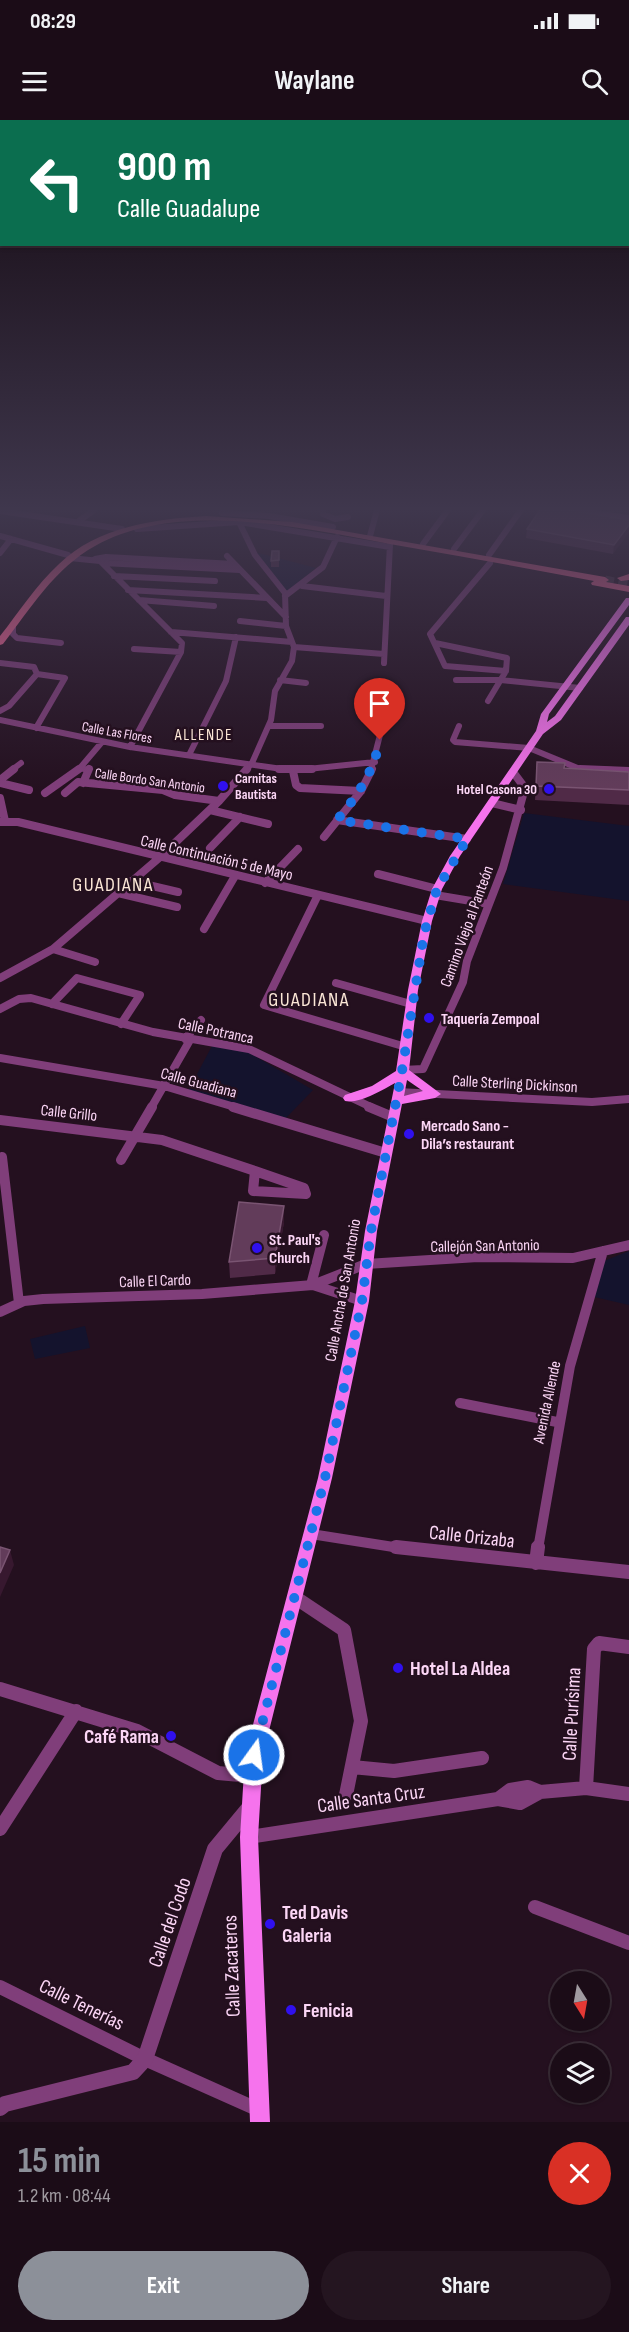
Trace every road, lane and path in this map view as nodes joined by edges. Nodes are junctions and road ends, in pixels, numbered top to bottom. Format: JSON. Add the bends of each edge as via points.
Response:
{"nodes":[{"id":1,"x":27,"y":603,"type":"edge"},
{"id":2,"x":32,"y":603,"type":"edge"},
{"id":3,"x":142,"y":603,"type":"edge"},
{"id":4,"x":181,"y":603,"type":"edge"},
{"id":5,"x":272,"y":603,"type":"edge"},
{"id":6,"x":285,"y":603,"type":"edge"},
{"id":7,"x":386,"y":603,"type":"edge"},
{"id":8,"x":453,"y":603,"type":"edge"},
{"id":9,"x":626,"y":603,"type":"edge"},
{"id":10,"x":214,"y":606,"type":"dead end"},
{"id":11,"x":286,"y":617,"type":"junction"},
{"id":12,"x":629,"y":619,"type":"edge"},
{"id":13,"x":240,"y":621,"type":"dead end"},
{"id":14,"x":14,"y":626,"type":"junction"},
{"id":15,"x":286,"y":626,"type":"junction"},
{"id":16,"x":171,"y":632,"type":"junction"},
{"id":17,"x":0,"y":634,"type":"edge"},
{"id":18,"x":236,"y":638,"type":"junction"},
{"id":19,"x":0,"y":642,"type":"edge"},
{"id":20,"x":61,"y":643,"type":"dead end"},
{"id":21,"x":435,"y":643,"type":"junction"},
{"id":22,"x":293,"y":645,"type":"junction"},
{"id":23,"x":134,"y":649,"type":"dead end"},
{"id":24,"x":181,"y":652,"type":"junction"},
{"id":25,"x":384,"y":654,"type":"junction"},
{"id":26,"x":584,"y":662,"type":"junction"},
{"id":27,"x":0,"y":663,"type":"edge"},
{"id":28,"x":384,"y":663,"type":"dead end"},
{"id":29,"x":597,"y":664,"type":"junction"},
{"id":30,"x":506,"y":671,"type":"junction"},
{"id":31,"x":37,"y":674,"type":"junction"},
{"id":32,"x":280,"y":680,"type":"junction"},
{"id":33,"x":456,"y":680,"type":"dead end"},
{"id":34,"x":501,"y":680,"type":"junction"},
{"id":35,"x":306,"y":683,"type":"dead end"},
{"id":36,"x":567,"y":687,"type":"junction"},
{"id":37,"x":580,"y":688,"type":"junction"},
{"id":38,"x":390,"y":696,"type":"dead end"},
{"id":39,"x":489,"y":698,"type":"dead end"},
{"id":40,"x":0,"y":706,"type":"edge"},
{"id":41,"x":9,"y":706,"type":"junction"},
{"id":42,"x":0,"y":711,"type":"edge"},
{"id":43,"x":0,"y":720,"type":"edge"},
{"id":44,"x":269,"y":726,"type":"junction"},
{"id":45,"x":321,"y":726,"type":"dead end"},
{"id":46,"x":459,"y":726,"type":"dead end"},
{"id":47,"x":36,"y":728,"type":"junction"},
{"id":48,"x":540,"y":732,"type":"junction"},
{"id":49,"x":102,"y":742,"type":"junction"},
{"id":50,"x":130,"y":747,"type":"junction"},
{"id":51,"x":527,"y":750,"type":"junction"},
{"id":52,"x":189,"y":755,"type":"junction"},
{"id":53,"x":375,"y":762,"type":"junction"},
{"id":54,"x":21,"y":763,"type":"dead end"},
{"id":55,"x":252,"y":763,"type":"junction"},
{"id":56,"x":80,"y":768,"type":"junction"},
{"id":57,"x":293,"y":771,"type":"junction"},
{"id":58,"x":629,"y":771,"type":"edge"},
{"id":59,"x":513,"y":772,"type":"junction"},
{"id":60,"x":629,"y":776,"type":"edge"},
{"id":61,"x":0,"y":781,"type":"edge"},
{"id":62,"x":80,"y":782,"type":"junction"},
{"id":63,"x":29,"y":790,"type":"dead end"},
{"id":64,"x":361,"y":791,"type":"junction"},
{"id":65,"x":45,"y":793,"type":"dead end"},
{"id":66,"x":64,"y":793,"type":"dead end"},
{"id":67,"x":0,"y":798,"type":"edge"},
{"id":68,"x":219,"y":801,"type":"junction"},
{"id":69,"x":492,"y":803,"type":"junction"},
{"id":70,"x":210,"y":810,"type":"junction"},
{"id":71,"x":521,"y":810,"type":"junction"},
{"id":72,"x":240,"y":817,"type":"junction"},
{"id":73,"x":337,"y":820,"type":"junction"},
{"id":74,"x":2,"y":821,"type":"edge"},
{"id":75,"x":268,"y":824,"type":"dead end"},
{"id":76,"x":324,"y":837,"type":"dead end"},
{"id":77,"x":467,"y":839,"type":"junction"},
{"id":78,"x":210,"y":848,"type":"dead end"},
{"id":79,"x":298,"y":849,"type":"dead end"},
{"id":80,"x":159,"y":858,"type":"junction"},
{"id":81,"x":378,"y":874,"type":"dead end"},
{"id":82,"x":235,"y":876,"type":"junction"},
{"id":83,"x":131,"y":881,"type":"junction"},
{"id":84,"x":265,"y":883,"type":"junction"},
{"id":85,"x":178,"y":892,"type":"dead end"},
{"id":86,"x":436,"y":892,"type":"junction"},
{"id":87,"x":118,"y":893,"type":"junction"},
{"id":88,"x":318,"y":895,"type":"junction"},
{"id":89,"x":489,"y":904,"type":"junction"},
{"id":90,"x":177,"y":907,"type":"dead end"},
{"id":91,"x":427,"y":921,"type":"junction"},
{"id":92,"x":204,"y":929,"type":"dead end"},
{"id":93,"x":53,"y":950,"type":"junction"},
{"id":94,"x":95,"y":963,"type":"dead end"},
{"id":95,"x":0,"y":978,"type":"edge"},
{"id":96,"x":336,"y":983,"type":"dead end"},
{"id":97,"x":52,"y":1004,"type":"junction"},
{"id":98,"x":411,"y":1004,"type":"junction"},
{"id":99,"x":0,"y":1009,"type":"edge"},
{"id":100,"x":201,"y":1020,"type":"dead end"},
{"id":101,"x":121,"y":1024,"type":"junction"},
{"id":102,"x":187,"y":1039,"type":"junction"},
{"id":103,"x":406,"y":1047,"type":"junction"},
{"id":104,"x":0,"y":1058,"type":"edge"},
{"id":105,"x":402,"y":1072,"type":"junction"},
{"id":106,"x":164,"y":1086,"type":"junction"},
{"id":107,"x":432,"y":1094,"type":"junction"},
{"id":108,"x":398,"y":1096,"type":"junction"},
{"id":109,"x":349,"y":1098,"type":"junction"},
{"id":110,"x":629,"y":1099,"type":"edge"},
{"id":111,"x":393,"y":1117,"type":"junction"},
{"id":112,"x":0,"y":1120,"type":"edge"},
{"id":113,"x":134,"y":1135,"type":"junction"},
{"id":114,"x":386,"y":1153,"type":"junction"},
{"id":115,"x":2,"y":1157,"type":"dead end"},
{"id":116,"x":121,"y":1160,"type":"dead end"},
{"id":117,"x":255,"y":1171,"type":"junction"},
{"id":118,"x":324,"y":1235,"type":"dead end"},
{"id":119,"x":629,"y":1245,"type":"edge"},
{"id":120,"x":603,"y":1251,"type":"junction"},
{"id":121,"x":366,"y":1264,"type":"junction"},
{"id":122,"x":312,"y":1285,"type":"junction"},
{"id":123,"x":362,"y":1301,"type":"junction"},
{"id":124,"x":19,"y":1303,"type":"junction"},
{"id":125,"x":0,"y":1312,"type":"edge"},
{"id":126,"x":460,"y":1403,"type":"dead end"},
{"id":127,"x":557,"y":1422,"type":"junction"},
{"id":128,"x":311,"y":1534,"type":"junction"},
{"id":129,"x":536,"y":1563,"type":"junction"},
{"id":130,"x":629,"y":1572,"type":"edge"},
{"id":131,"x":296,"y":1598,"type":"junction"},
{"id":132,"x":629,"y":1647,"type":"edge"},
{"id":133,"x":0,"y":1689,"type":"edge"},
{"id":134,"x":76,"y":1711,"type":"junction"},
{"id":135,"x":482,"y":1758,"type":"dead end"},
{"id":136,"x":352,"y":1767,"type":"junction"},
{"id":137,"x":251,"y":1776,"type":"junction"},
{"id":138,"x":586,"y":1788,"type":"junction"},
{"id":139,"x":629,"y":1794,"type":"edge"},
{"id":140,"x":346,"y":1795,"type":"dead end"},
{"id":141,"x":249,"y":1808,"type":"junction"},
{"id":142,"x":0,"y":1829,"type":"edge"},
{"id":143,"x":249,"y":1837,"type":"junction"},
{"id":144,"x":535,"y":1907,"type":"dead end"},
{"id":145,"x":629,"y":1943,"type":"edge"},
{"id":146,"x":0,"y":1987,"type":"edge"},
{"id":147,"x":145,"y":2059,"type":"junction"},
{"id":148,"x":0,"y":2108,"type":"edge"},
{"id":149,"x":259,"y":2116,"type":"edge"}],
"edges":[{"from":1,"to":17,"type":"main road"},
{"from":2,"to":14,"type":"main road"},
{"from":3,"to":16,"type":"street"},
{"from":4,"to":10,"type":"street"},
{"from":5,"to":11,"type":"street"},
{"from":6,"to":11,"type":"street"},
{"from":7,"to":25,"type":"street"},
{"from":8,"to":21,"type":"street","via":[[430,631]]},
{"from":9,"to":26,"type":"main road"},
{"from":11,"to":15,"type":"street"},
{"from":12,"to":29,"type":"main road"},
{"from":13,"to":15,"type":"street"},
{"from":14,"to":19,"type":"main road"},
{"from":14,"to":20,"type":"street","via":[[17,638]]},
{"from":15,"to":22,"type":"street"},
{"from":16,"to":18,"type":"street"},
{"from":16,"to":24,"type":"street","via":[[182,643]]},
{"from":18,"to":22,"type":"street"},
{"from":18,"to":52,"type":"street","via":[[233,657],[213,709]]},
{"from":21,"to":30,"type":"street","via":[[445,666]]},
{"from":21,"to":30,"type":"street","via":[[507,658]]},
{"from":22,"to":25,"type":"street"},
{"from":22,"to":32,"type":"street","via":[[292,661]]},
{"from":23,"to":24,"type":"street"},
{"from":24,"to":50,"type":"street"},
{"from":25,"to":28,"type":"street"},
{"from":26,"to":29,"type":"main road"},
{"from":26,"to":36,"type":"main road"},
{"from":27,"to":31,"type":"street","via":[[34,667]]},
{"from":29,"to":37,"type":"main road"},
{"from":30,"to":34,"type":"street"},
{"from":31,"to":41,"type":"street"},
{"from":31,"to":47,"type":"street","via":[[65,678]]},
{"from":32,"to":35,"type":"street"},
{"from":32,"to":44,"type":"street"},
{"from":33,"to":34,"type":"street"},
{"from":34,"to":36,"type":"street"},
{"from":34,"to":39,"type":"street"},
{"from":36,"to":37,"type":"street"},
{"from":36,"to":48,"type":"main road","via":[[545,714]]},
{"from":37,"to":48,"type":"main road","via":[[558,718]]},
{"from":38,"to":53,"type":"street"},
{"from":40,"to":41,"type":"street"},
{"from":41,"to":42,"type":"street"},
{"from":43,"to":47,"type":"street","name":"Calle Las Flores"},
{"from":44,"to":45,"type":"street"},
{"from":44,"to":55,"type":"street"},
{"from":46,"to":51,"type":"street","via":[[455,742]]},
{"from":47,"to":49,"type":"street","name":"Calle Las Flores"},
{"from":48,"to":51,"type":"main road","name":"Calle Ancha de San Antonio"},
{"from":49,"to":50,"type":"street","name":"Calle Las Flores"},
{"from":49,"to":56,"type":"street"},
{"from":50,"to":52,"type":"street","name":"Calle Las Flores"},
{"from":51,"to":58,"type":"street","via":[[580,769]]},
{"from":51,"to":59,"type":"main road","name":"Calle Ancha de San Antonio"},
{"from":51,"to":60,"type":"street","via":[[583,773]]},
{"from":52,"to":55,"type":"street","name":"Calle Las Flores"},
{"from":53,"to":57,"type":"street","name":"Calle Las Flores"},
{"from":53,"to":64,"type":"street"},
{"from":54,"to":61,"type":"street"},
{"from":55,"to":57,"type":"street","name":"Calle Las Flores"},
{"from":55,"to":68,"type":"street"},
{"from":56,"to":62,"type":"street","via":[[90,769]]},
{"from":56,"to":65,"type":"street"},
{"from":57,"to":64,"type":"street","via":[[300,788]]},
{"from":59,"to":69,"type":"main road","name":"Calle Ancha de San Antonio"},
{"from":59,"to":71,"type":"street","name":"Camino Viejo al Panteón","via":[[525,788]]},
{"from":61,"to":63,"type":"street"},
{"from":62,"to":66,"type":"street"},
{"from":62,"to":68,"type":"street","name":"Calle Bordo San Antonio","via":[[163,790]]},
{"from":64,"to":73,"type":"street"},
{"from":67,"to":74,"type":"street"},
{"from":68,"to":70,"type":"street"},
{"from":69,"to":71,"type":"street"},
{"from":69,"to":77,"type":"main road","name":"Calle Ancha de San Antonio"},
{"from":70,"to":72,"type":"street"},
{"from":70,"to":80,"type":"street"},
{"from":71,"to":89,"type":"street","name":"Camino Viejo al Panteón"},
{"from":72,"to":75,"type":"street"},
{"from":72,"to":78,"type":"street"},
{"from":73,"to":76,"type":"street"},
{"from":73,"to":77,"type":"street"},
{"from":74,"to":80,"type":"street","name":"Calle Continuación 5 de Mayo"},
{"from":77,"to":86,"type":"main road","name":"Calle Ancha de San Antonio"},
{"from":79,"to":84,"type":"street"},
{"from":80,"to":82,"type":"street","name":"Calle Continuación 5 de Mayo"},
{"from":80,"to":83,"type":"street"},
{"from":81,"to":86,"type":"street"},
{"from":82,"to":84,"type":"street","name":"Calle Continuación 5 de Mayo"},
{"from":82,"to":92,"type":"street"},
{"from":83,"to":85,"type":"street"},
{"from":83,"to":87,"type":"street"},
{"from":84,"to":88,"type":"street","name":"Calle Continuación 5 de Mayo"},
{"from":86,"to":89,"type":"street"},
{"from":86,"to":91,"type":"main road","name":"Calle Ancha de San Antonio"},
{"from":87,"to":90,"type":"street"},
{"from":87,"to":93,"type":"street"},
{"from":88,"to":91,"type":"street","name":"Calle Continuación 5 de Mayo"},
{"from":88,"to":103,"type":"street","via":[[264,1005]]},
{"from":89,"to":105,"type":"street","name":"Camino Viejo al Panteón","via":[[467,961],[464,982],[423,1069]]},
{"from":91,"to":98,"type":"main road","name":"Calle Ancha de San Antonio"},
{"from":93,"to":94,"type":"street"},
{"from":93,"to":95,"type":"street"},
{"from":96,"to":98,"type":"street"},
{"from":97,"to":99,"type":"street","name":"Calle Potranca","via":[[24,998]]},
{"from":97,"to":101,"type":"street","name":"Calle Potranca"},
{"from":97,"to":101,"type":"street","via":[[77,978],[140,995]]},
{"from":98,"to":103,"type":"main road","name":"Calle Ancha de San Antonio"},
{"from":100,"to":102,"type":"street"},
{"from":101,"to":102,"type":"street","name":"Calle Potranca"},
{"from":102,"to":106,"type":"street"},
{"from":102,"to":109,"type":"street","name":"Calle Potranca","via":[[249,1049]]},
{"from":103,"to":105,"type":"main road","name":"Calle Ancha de San Antonio"},
{"from":104,"to":106,"type":"street","name":"Calle Guadiana"},
{"from":105,"to":107,"type":"main road"},
{"from":105,"to":108,"type":"main road","name":"Calle Ancha de San Antonio"},
{"from":105,"to":109,"type":"main road","via":[[376,1089]]},
{"from":106,"to":113,"type":"street"},
{"from":106,"to":114,"type":"street","name":"Calle Guadiana"},
{"from":107,"to":108,"type":"main road"},
{"from":107,"to":110,"type":"street","name":"Calle Sterling Dickinson","via":[[592,1102]]},
{"from":108,"to":111,"type":"main road","name":"Calle Ancha de San Antonio"},
{"from":109,"to":111,"type":"street","name":"Calle Potranca"},
{"from":111,"to":114,"type":"main road","name":"Calle Ancha de San Antonio"},
{"from":112,"to":113,"type":"street","name":"Calle Grillo"},
{"from":113,"to":116,"type":"street"},
{"from":113,"to":117,"type":"street","name":"Calle Grillo","via":[[168,1141]]},
{"from":114,"to":121,"type":"main road","name":"Calle Ancha de San Antonio"},
{"from":115,"to":124,"type":"street"},
{"from":117,"to":117,"type":"street","name":"Calle Grillo","via":[[304,1188],[306,1194],[253,1191]]},
{"from":118,"to":122,"type":"street"},
{"from":119,"to":120,"type":"street","name":"Callejón San Antonio"},
{"from":120,"to":121,"type":"street","name":"Callejón San Antonio","via":[[573,1258],[478,1257]]},
{"from":120,"to":127,"type":"street","name":"Avenida Allende","via":[[589,1290]]},
{"from":121,"to":122,"type":"street","name":"Calle El Cardo"},
{"from":121,"to":123,"type":"main road","name":"Calle Ancha de San Antonio"},
{"from":122,"to":123,"type":"street","name":"Calle El Cardo"},
{"from":122,"to":124,"type":"street","name":"Calle El Cardo"},
{"from":123,"to":128,"type":"main road","name":"Calle Ancha de San Antonio"},
{"from":124,"to":125,"type":"street","name":"Calle El Cardo"},
{"from":126,"to":127,"type":"street"},
{"from":127,"to":129,"type":"street","name":"Avenida Allende"},
{"from":128,"to":129,"type":"street","name":"Calle Orizaba"},
{"from":128,"to":131,"type":"main road","name":"Calle Ancha de San Antonio"},
{"from":129,"to":130,"type":"street","name":"Calle Orizaba"},
{"from":131,"to":136,"type":"street","via":[[344,1630],[361,1721]]},
{"from":131,"to":137,"type":"main road","name":"Calle Ancha de San Antonio"},
{"from":132,"to":138,"type":"street","name":"Calle Purísima","via":[[597,1644],[594,1649]]},
{"from":133,"to":134,"type":"street"},
{"from":134,"to":137,"type":"street","via":[[138,1731],[197,1767],[235,1778]]},
{"from":134,"to":142,"type":"street"},
{"from":135,"to":136,"type":"street","via":[[394,1771]]},
{"from":136,"to":140,"type":"street"},
{"from":137,"to":141,"type":"main road","name":"Calle Ancha de San Antonio"},
{"from":138,"to":139,"type":"street","name":"Calle Santa Cruz"},
{"from":138,"to":143,"type":"street","name":"Calle Santa Cruz","via":[[540,1792],[531,1802],[515,1804],[498,1799]]},
{"from":141,"to":143,"type":"main road","name":"Calle Zacateros"},
{"from":141,"to":147,"type":"street","name":"Calle del Codo","via":[[215,1849]]},
{"from":143,"to":149,"type":"main road","name":"Calle Zacateros"},
{"from":144,"to":145,"type":"street"},
{"from":146,"to":147,"type":"street","name":"Calle Tenerías"},
{"from":147,"to":148,"type":"street","via":[[133,2072]]},
{"from":147,"to":149,"type":"street","name":"Calle Tenerías"}]}
